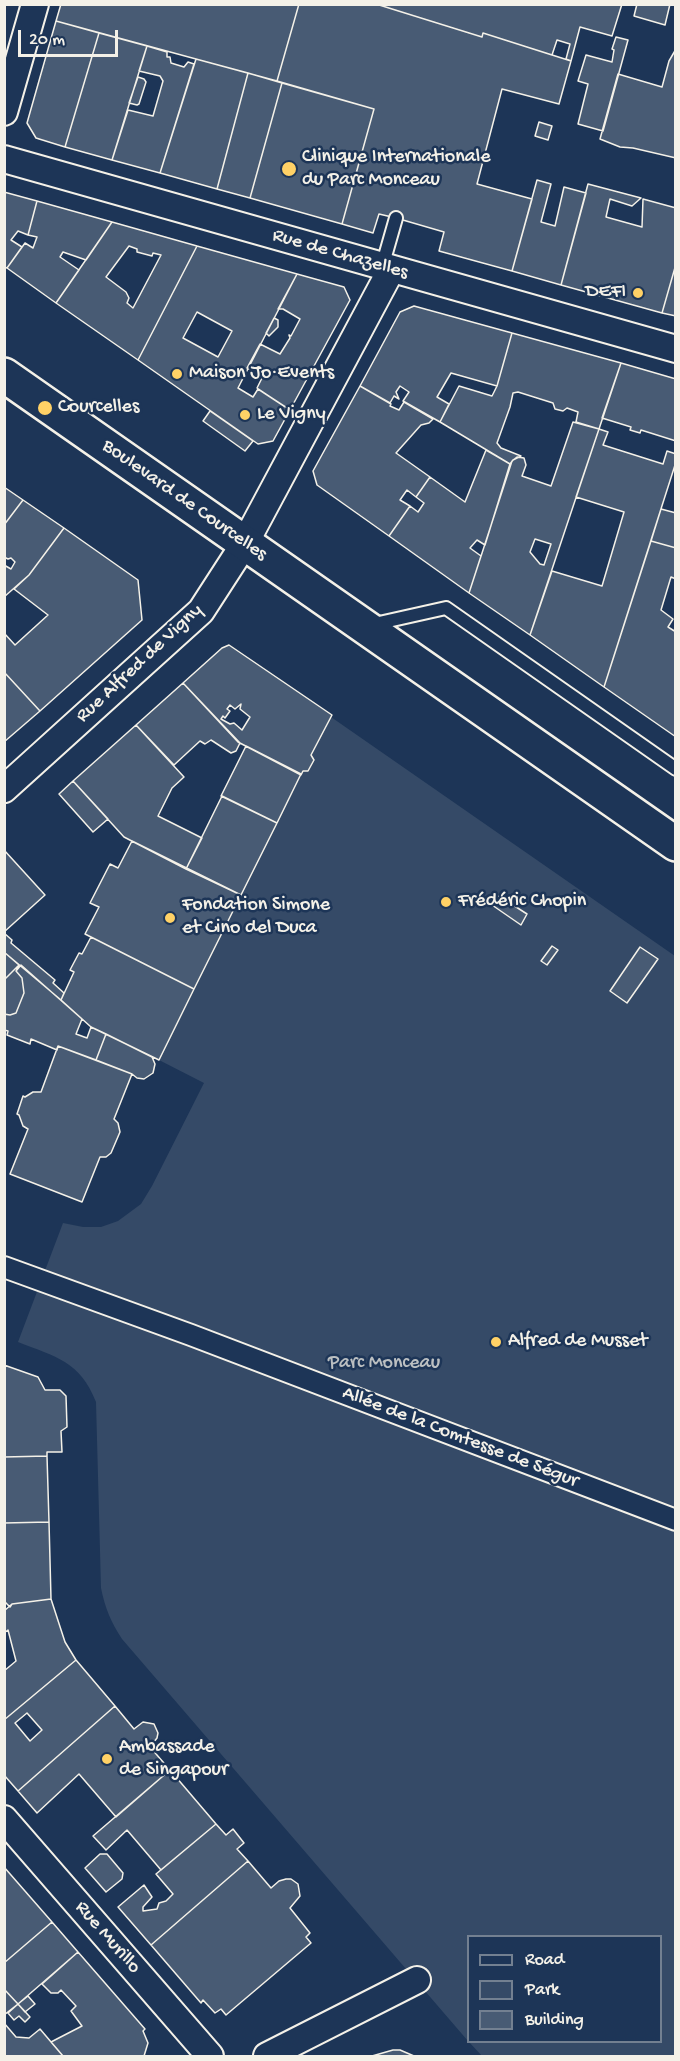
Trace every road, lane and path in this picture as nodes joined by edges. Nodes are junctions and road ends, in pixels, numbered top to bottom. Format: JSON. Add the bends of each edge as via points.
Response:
{"nodes":[{"id":1,"x":35,"y":4,"type":"edge"},
{"id":2,"x":4,"y":112,"type":"edge"},
{"id":3,"x":4,"y":159,"type":"edge"},
{"id":4,"x":396,"y":218,"type":"dead end"},
{"id":5,"x":387,"y":268,"type":"junction"},
{"id":6,"x":675,"y":349,"type":"edge"},
{"id":7,"x":4,"y":375,"type":"edge"},
{"id":8,"x":245,"y":543,"type":"junction"},
{"id":9,"x":363,"y":626,"type":"junction"},
{"id":10,"x":675,"y":769,"type":"edge"},
{"id":11,"x":4,"y":789,"type":"edge"},
{"id":12,"x":675,"y":843,"type":"edge"},
{"id":13,"x":4,"y":1267,"type":"edge"},
{"id":14,"x":675,"y":1520,"type":"edge"},
{"id":15,"x":4,"y":1819,"type":"edge"},
{"id":16,"x":417,"y":1980,"type":"dead end"},
{"id":17,"x":210,"y":2056,"type":"edge"},
{"id":18,"x":267,"y":2056,"type":"edge"}],
"edges":[{"from":1,"to":2,"type":"street"},
{"from":3,"to":5,"type":"street","name":"Rue de Chazelles"},
{"from":4,"to":5,"type":"lane"},
{"from":5,"to":6,"type":"street","name":"Rue de Chazelles"},
{"from":5,"to":8,"type":"street","name":"Rue Alfred de Vigny"},
{"from":7,"to":8,"type":"main road","name":"Boulevard de Courcelles"},
{"from":8,"to":9,"type":"main road","name":"Boulevard de Courcelles"},
{"from":8,"to":11,"type":"street","name":"Rue Alfred de Vigny","via":[[201,611]]},
{"from":9,"to":10,"type":"lane","via":[[446,608]]},
{"from":9,"to":12,"type":"main road","name":"Boulevard de Courcelles"},
{"from":13,"to":14,"type":"street","name":"Allée de la Comtesse de Ségur"},
{"from":15,"to":17,"type":"street","name":"Rue Murillo"},
{"from":16,"to":18,"type":"street"}]}
